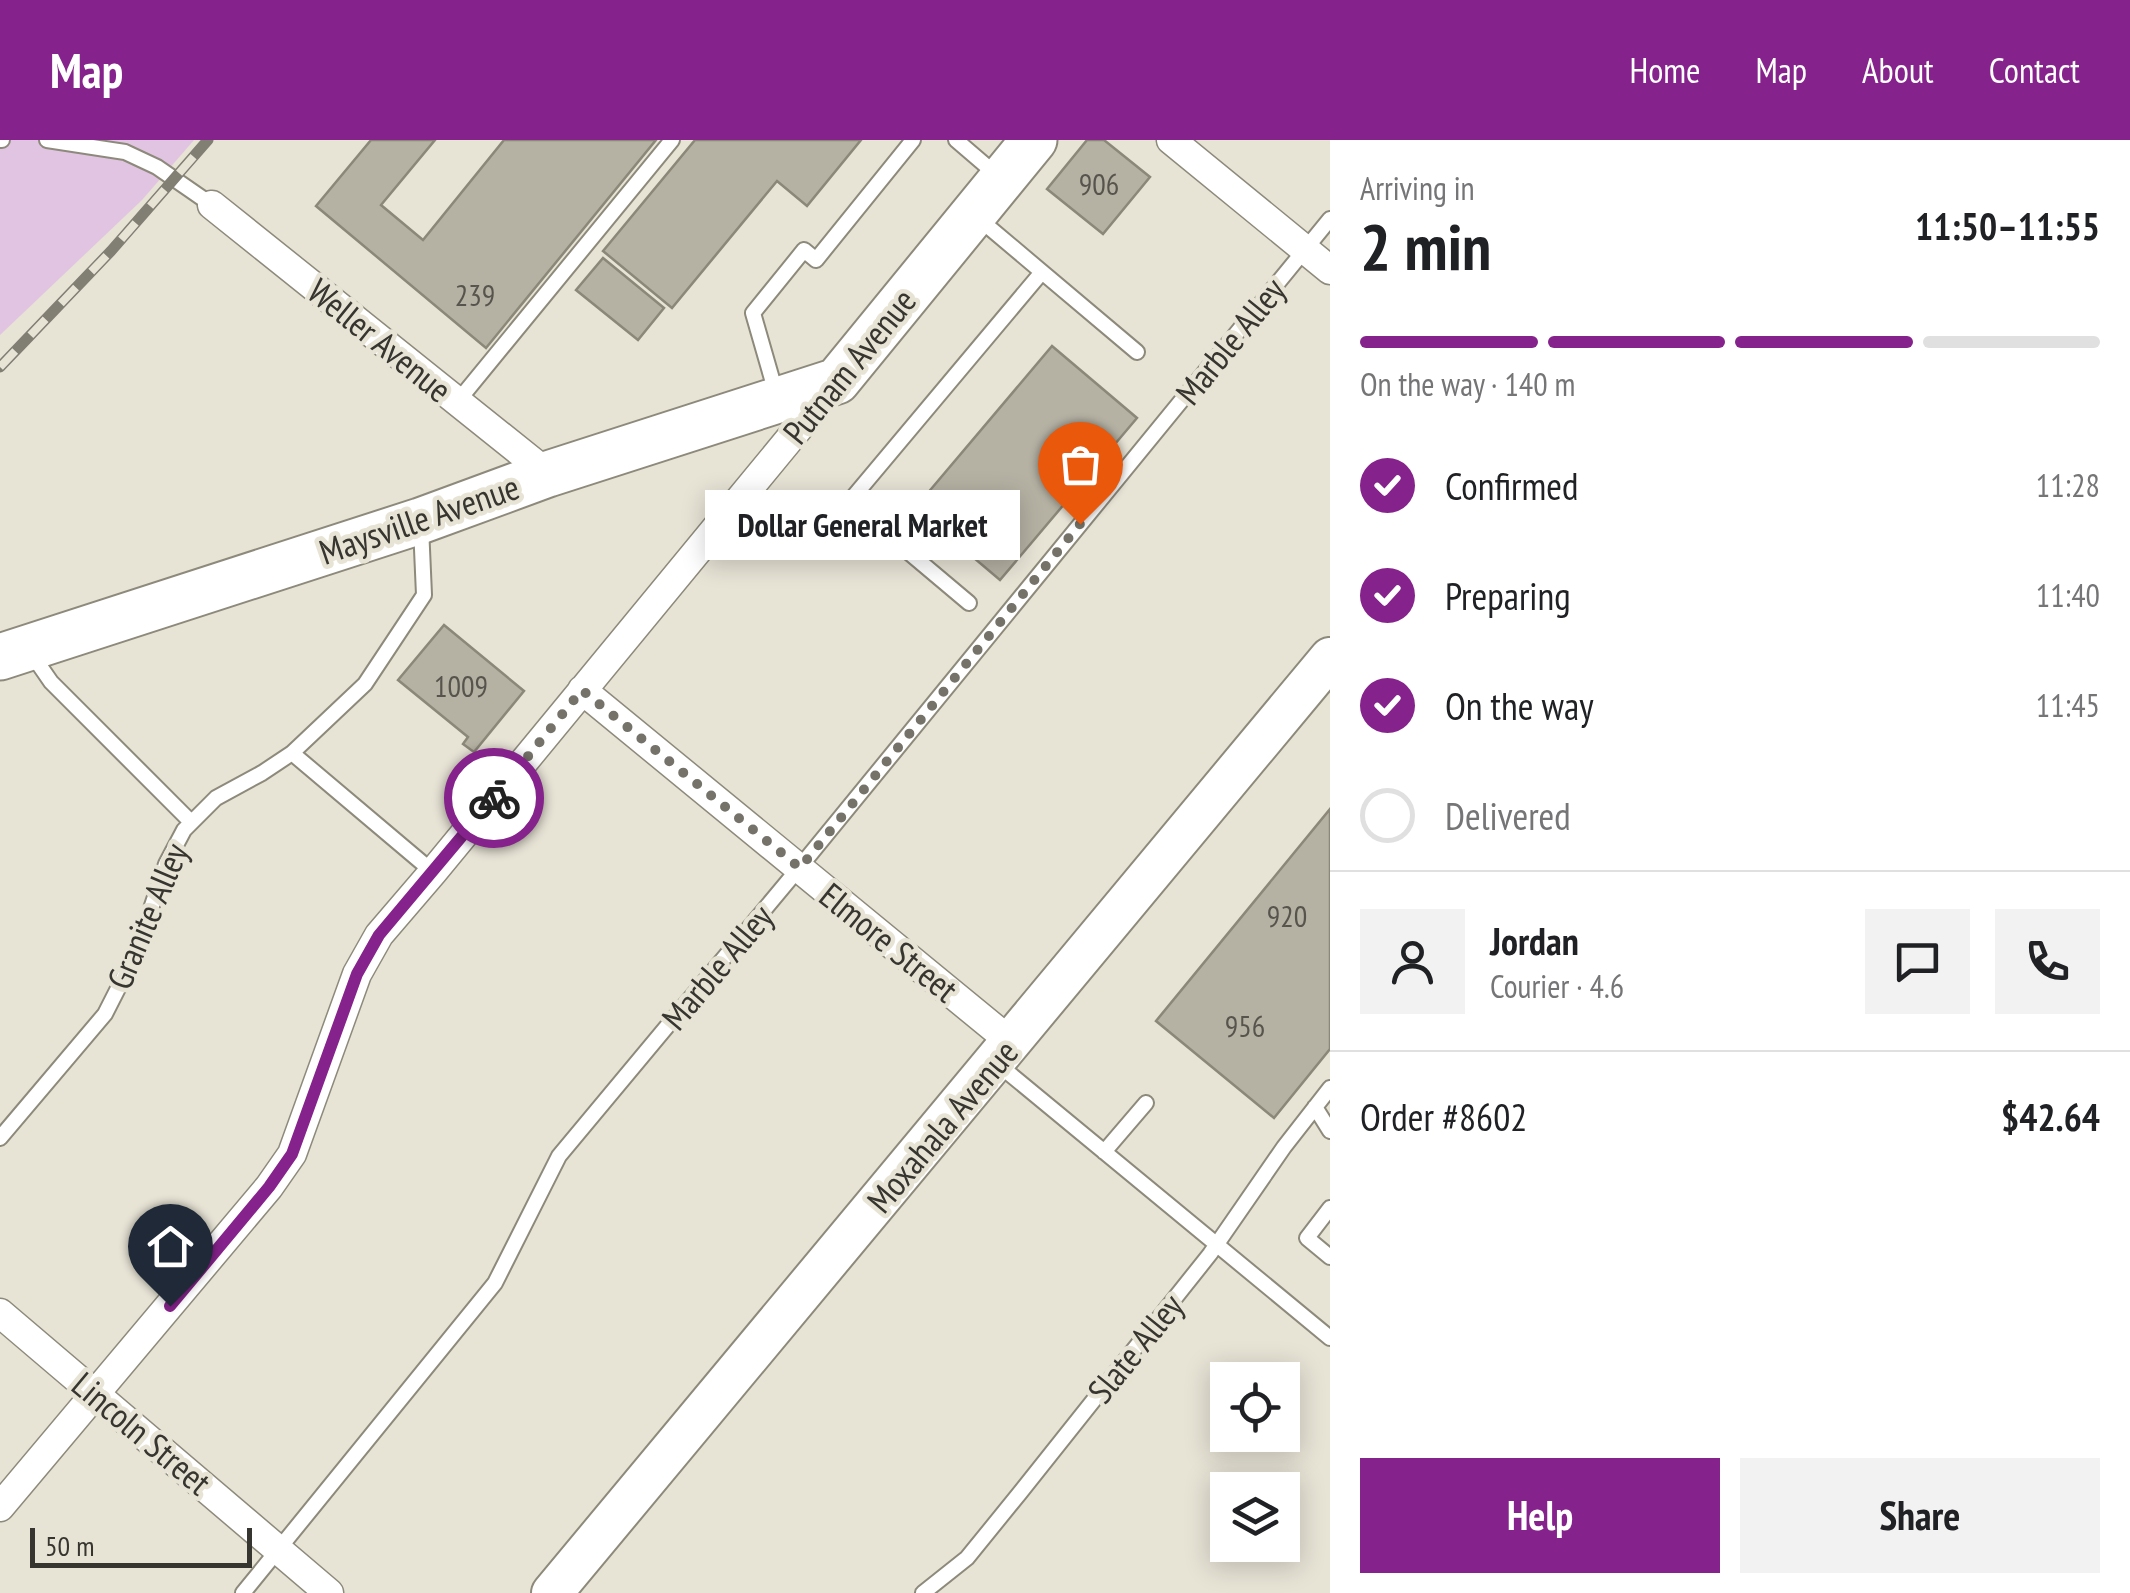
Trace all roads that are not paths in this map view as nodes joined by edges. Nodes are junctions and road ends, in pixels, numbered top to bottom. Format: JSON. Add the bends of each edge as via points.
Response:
{"nodes":[{"id":1,"x":47,"y":140,"type":"edge"},
{"id":2,"x":672,"y":140,"type":"edge"},
{"id":3,"x":912,"y":140,"type":"edge"},
{"id":4,"x":956,"y":140,"type":"edge"},
{"id":5,"x":1034,"y":140,"type":"edge"},
{"id":6,"x":1171,"y":140,"type":"edge"},
{"id":7,"x":1002,"y":179,"type":"junction"},
{"id":8,"x":212,"y":205,"type":"joint"},
{"id":9,"x":974,"y":214,"type":"junction"},
{"id":10,"x":1330,"y":219,"type":"edge"},
{"id":11,"x":1305,"y":250,"type":"junction"},
{"id":12,"x":1330,"y":270,"type":"edge"},
{"id":13,"x":1042,"y":272,"type":"junction"},
{"id":14,"x":1137,"y":352,"type":"dead end"},
{"id":15,"x":838,"y":381,"type":"junction"},
{"id":16,"x":778,"y":400,"type":"junction"},
{"id":17,"x":458,"y":402,"type":"junction"},
{"id":18,"x":548,"y":474,"type":"junction"},
{"id":19,"x":420,"y":521,"type":"junction"},
{"id":20,"x":970,"y":604,"type":"dead end"},
{"id":21,"x":14,"y":653,"type":"edge"},
{"id":22,"x":1330,"y":658,"type":"edge"},
{"id":23,"x":582,"y":690,"type":"junction"},
{"id":24,"x":292,"y":753,"type":"junction"},
{"id":25,"x":192,"y":822,"type":"junction"},
{"id":26,"x":800,"y":868,"type":"junction"},
{"id":27,"x":434,"y":872,"type":"junction"},
{"id":28,"x":1004,"y":1052,"type":"junction"},
{"id":29,"x":1330,"y":1088,"type":"edge"},
{"id":30,"x":1146,"y":1103,"type":"dead end"},
{"id":31,"x":1314,"y":1107,"type":"junction"},
{"id":32,"x":1330,"y":1131,"type":"edge"},
{"id":33,"x":0,"y":1138,"type":"edge"},
{"id":34,"x":1104,"y":1152,"type":"junction"},
{"id":35,"x":1330,"y":1208,"type":"edge"},
{"id":36,"x":1216,"y":1244,"type":"junction"},
{"id":37,"x":1330,"y":1257,"type":"edge"},
{"id":38,"x":0,"y":1313,"type":"edge"},
{"id":39,"x":1330,"y":1338,"type":"edge"},
{"id":40,"x":96,"y":1394,"type":"junction"},
{"id":41,"x":0,"y":1507,"type":"edge"},
{"id":42,"x":279,"y":1550,"type":"junction"},
{"id":43,"x":243,"y":1593,"type":"edge"},
{"id":44,"x":330,"y":1593,"type":"edge"},
{"id":45,"x":552,"y":1593,"type":"edge"},
{"id":46,"x":923,"y":1593,"type":"edge"}],
"edges":[{"from":1,"to":8,"type":"lane","via":[[125,152]]},
{"from":2,"to":17,"type":"lane"},
{"from":3,"to":16,"type":"lane","via":[[816,260],[804,250],[752,313]]},
{"from":4,"to":7,"type":"lane"},
{"from":5,"to":7,"type":"main road","name":"Putnam Avenue"},
{"from":6,"to":11,"type":"street"},
{"from":7,"to":9,"type":"main road","name":"Putnam Avenue"},
{"from":8,"to":17,"type":"street","name":"Weller Avenue"},
{"from":9,"to":13,"type":"lane"},
{"from":9,"to":15,"type":"main road","name":"Putnam Avenue"},
{"from":10,"to":11,"type":"lane","name":"Marble Alley"},
{"from":11,"to":12,"type":"street"},
{"from":11,"to":26,"type":"lane","name":"Marble Alley"},
{"from":13,"to":14,"type":"lane"},
{"from":13,"to":20,"type":"lane","via":[[850,502]]},
{"from":15,"to":16,"type":"main road","name":"Maysville Avenue"},
{"from":15,"to":23,"type":"street","name":"Putnam Avenue"},
{"from":16,"to":18,"type":"main road","name":"Maysville Avenue"},
{"from":17,"to":18,"type":"street","name":"Weller Avenue"},
{"from":18,"to":19,"type":"main road","name":"Maysville Avenue"},
{"from":19,"to":21,"type":"main road","name":"Maysville Avenue"},
{"from":19,"to":24,"type":"lane","name":"Granite Alley","via":[[424,596],[365,684]]},
{"from":21,"to":25,"type":"lane"},
{"from":22,"to":28,"type":"street","name":"Moxahala Avenue"},
{"from":23,"to":26,"type":"street","name":"Elmore Street"},
{"from":23,"to":27,"type":"street","name":"Putnam Avenue"},
{"from":24,"to":25,"type":"lane","name":"Granite Alley","via":[[216,798]]},
{"from":24,"to":27,"type":"lane"},
{"from":25,"to":33,"type":"lane","name":"Granite Alley","via":[[166,864],[136,953],[105,1014]]},
{"from":26,"to":28,"type":"street","name":"Elmore Street"},
{"from":26,"to":42,"type":"lane","name":"Marble Alley","via":[[559,1156],[495,1283]]},
{"from":27,"to":40,"type":"street","name":"Putnam Avenue","via":[[379,935],[357,974],[292,1154]]},
{"from":28,"to":34,"type":"lane"},
{"from":28,"to":45,"type":"street","name":"Moxahala Avenue"},
{"from":29,"to":31,"type":"lane","name":"Slate Alley"},
{"from":30,"to":34,"type":"lane"},
{"from":31,"to":32,"type":"lane"},
{"from":31,"to":36,"type":"lane","name":"Slate Alley"},
{"from":34,"to":36,"type":"lane"},
{"from":35,"to":37,"type":"lane","via":[[1307,1238]]},
{"from":36,"to":39,"type":"lane"},
{"from":36,"to":46,"type":"lane","name":"Slate Alley","via":[[967,1558]]},
{"from":38,"to":40,"type":"street","name":"Lincoln Street"},
{"from":40,"to":41,"type":"street","name":"Putnam Avenue"},
{"from":40,"to":42,"type":"street","name":"Lincoln Street"},
{"from":42,"to":43,"type":"lane","name":"Marble Alley"},
{"from":42,"to":44,"type":"street","name":"Lincoln Street"}]}
